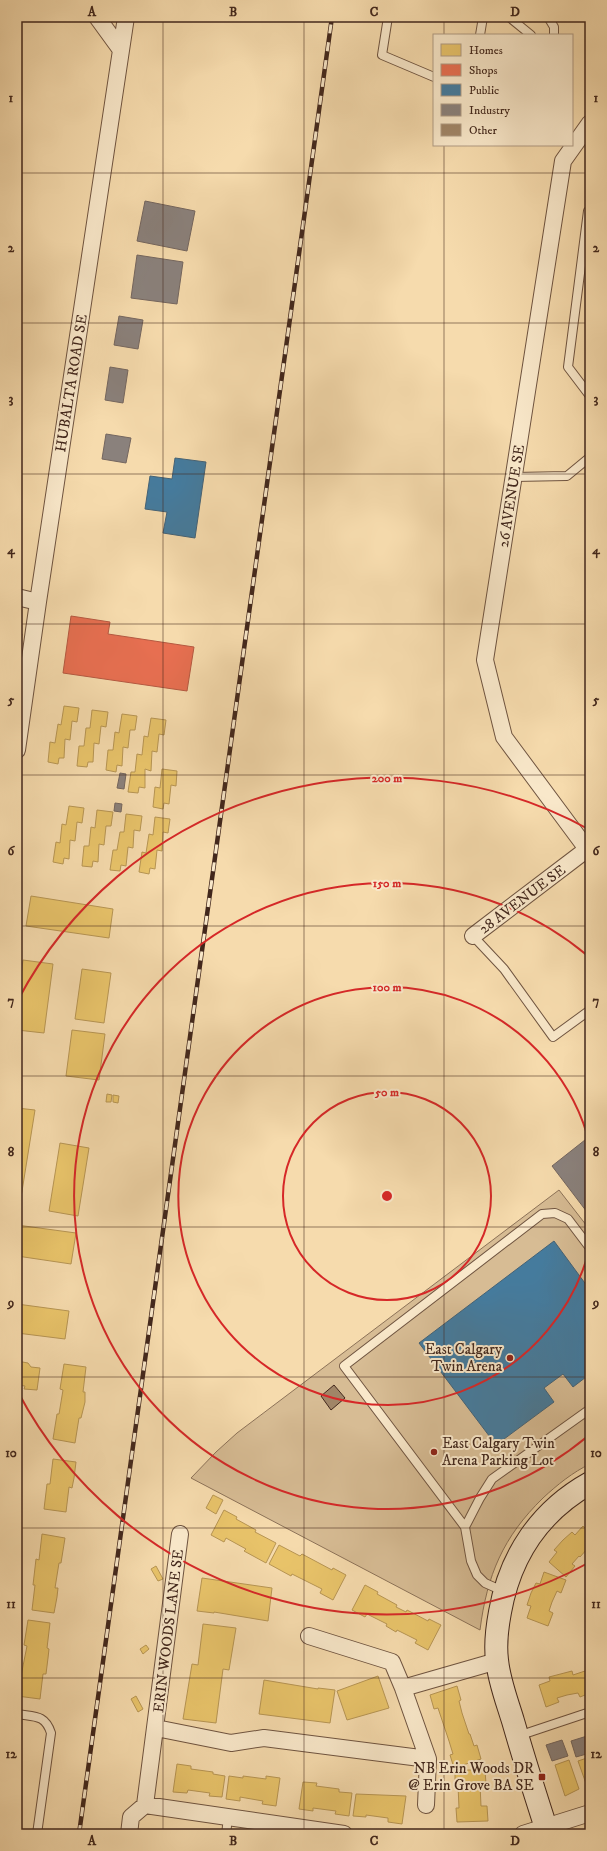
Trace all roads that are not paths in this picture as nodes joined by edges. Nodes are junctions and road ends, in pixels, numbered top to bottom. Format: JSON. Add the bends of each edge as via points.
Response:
{"nodes":[{"id":1,"x":97,"y":17,"type":"edge"},
{"id":2,"x":126,"y":17,"type":"edge"},
{"id":3,"x":388,"y":17,"type":"edge"},
{"id":4,"x":483,"y":17,"type":"edge"},
{"id":5,"x":509,"y":17,"type":"edge"},
{"id":6,"x":548,"y":17,"type":"edge"},
{"id":7,"x":480,"y":34,"type":"edge"},
{"id":8,"x":530,"y":34,"type":"edge"},
{"id":9,"x":554,"y":34,"type":"edge"},
{"id":10,"x":121,"y":50,"type":"junction"},
{"id":11,"x":433,"y":77,"type":"edge"},
{"id":12,"x":590,"y":123,"type":"edge"},
{"id":13,"x":573,"y":144,"type":"edge"},
{"id":14,"x":572,"y":146,"type":"edge"},
{"id":15,"x":590,"y":209,"type":"edge"},
{"id":16,"x":590,"y":396,"type":"edge"},
{"id":17,"x":590,"y":458,"type":"edge"},
{"id":18,"x":514,"y":477,"type":"junction"},
{"id":19,"x":17,"y":597,"type":"edge"},
{"id":20,"x":38,"y":602,"type":"junction"},
{"id":21,"x":17,"y":750,"type":"edge"},
{"id":22,"x":588,"y":848,"type":"edge"},
{"id":23,"x":473,"y":936,"type":"joint"},
{"id":24,"x":590,"y":1010,"type":"edge"},
{"id":25,"x":590,"y":1248,"type":"edge"},
{"id":26,"x":590,"y":1409,"type":"edge"},
{"id":27,"x":590,"y":1483,"type":"edge"},
{"id":28,"x":465,"y":1527,"type":"junction"},
{"id":29,"x":180,"y":1534,"type":"dead end"},
{"id":30,"x":504,"y":1592,"type":"junction"},
{"id":31,"x":309,"y":1636,"type":"dead end"},
{"id":32,"x":497,"y":1661,"type":"junction"},
{"id":33,"x":403,"y":1688,"type":"junction"},
{"id":34,"x":590,"y":1712,"type":"edge"},
{"id":35,"x":17,"y":1714,"type":"edge"},
{"id":36,"x":156,"y":1728,"type":"junction"},
{"id":37,"x":517,"y":1737,"type":"junction"},
{"id":38,"x":428,"y":1759,"type":"junction"},
{"id":39,"x":145,"y":1805,"type":"junction"},
{"id":40,"x":426,"y":1805,"type":"dead end"},
{"id":41,"x":590,"y":1813,"type":"edge"},
{"id":42,"x":228,"y":1818,"type":"junction"},
{"id":43,"x":547,"y":1830,"type":"edge"},
{"id":44,"x":37,"y":1834,"type":"edge"},
{"id":45,"x":129,"y":1834,"type":"edge"},
{"id":46,"x":226,"y":1834,"type":"edge"},
{"id":47,"x":344,"y":1834,"type":"edge"},
{"id":48,"x":523,"y":1834,"type":"edge"}],
"edges":[{"from":1,"to":10,"type":"street"},
{"from":2,"to":10,"type":"street","name":"HUBALTA ROAD SE"},
{"from":3,"to":11,"type":"lane","via":[[382,55]]},
{"from":4,"to":7,"type":"lane"},
{"from":5,"to":8,"type":"lane"},
{"from":6,"to":9,"type":"lane","via":[[554,27]]},
{"from":10,"to":20,"type":"street","name":"HUBALTA ROAD SE"},
{"from":12,"to":13,"type":"street","name":"26 AVENUE SE"},
{"from":14,"to":18,"type":"street","name":"26 AVENUE SE","via":[[563,161]]},
{"from":15,"to":16,"type":"lane","via":[[568,367]]},
{"from":17,"to":18,"type":"lane","via":[[567,476]]},
{"from":18,"to":22,"type":"street","name":"26 AVENUE SE","via":[[485,660],[504,737]]},
{"from":19,"to":20,"type":"street"},
{"from":20,"to":21,"type":"street","name":"HUBALTA ROAD SE"},
{"from":22,"to":23,"type":"street","name":"28 AVENUE SE"},
{"from":23,"to":24,"type":"lane","via":[[504,969],[553,1037]]},
{"from":25,"to":28,"type":"lane","via":[[568,1219],[555,1213],[542,1214],[344,1366]]},
{"from":26,"to":28,"type":"lane","via":[[492,1479]]},
{"from":27,"to":30,"type":"street","via":[[574,1492],[548,1514],[529,1538],[515,1562]]},
{"from":28,"to":30,"type":"lane","via":[[471,1561],[477,1575],[485,1583]]},
{"from":29,"to":36,"type":"street","name":"ERIN WOODS LANE SE"},
{"from":30,"to":32,"type":"street","via":[[497,1628]]},
{"from":31,"to":33,"type":"street","via":[[392,1662]]},
{"from":32,"to":33,"type":"street"},
{"from":32,"to":37,"type":"street"},
{"from":33,"to":38,"type":"street"},
{"from":34,"to":37,"type":"lane"},
{"from":35,"to":44,"type":"lane","via":[[41,1718],[48,1724],[51,1733]]},
{"from":36,"to":38,"type":"street","name":"ERIN WOODS LANE SE","via":[[231,1743],[264,1738]]},
{"from":36,"to":39,"type":"street","name":"ERIN WOODS LANE SE"},
{"from":37,"to":43,"type":"street"},
{"from":38,"to":40,"type":"street"},
{"from":39,"to":42,"type":"street"},
{"from":39,"to":45,"type":"street","via":[[131,1817]]},
{"from":41,"to":43,"type":"street"},
{"from":42,"to":46,"type":"lane"},
{"from":42,"to":47,"type":"street"},
{"from":43,"to":48,"type":"street"}]}
